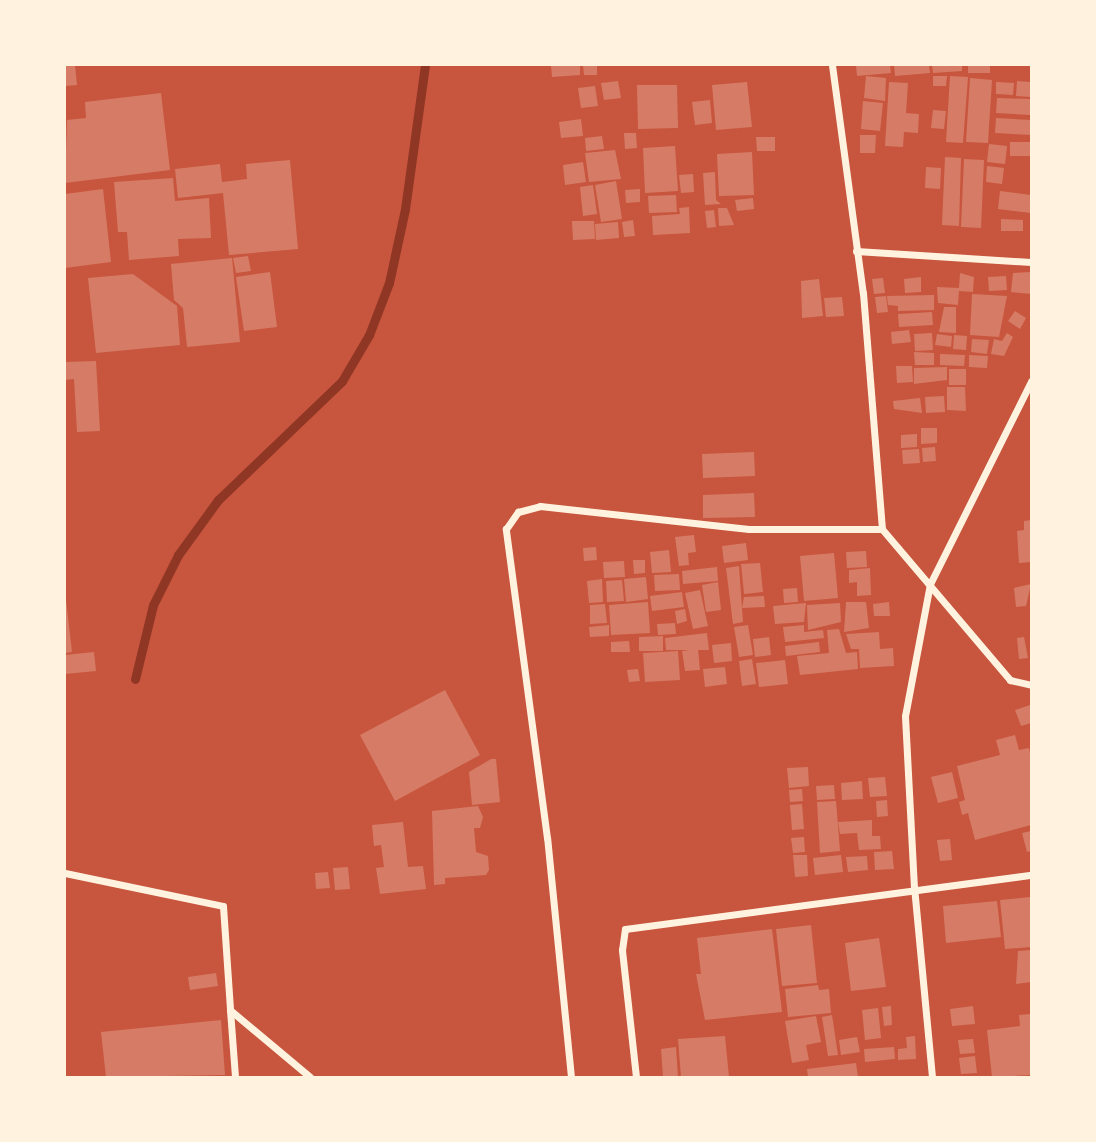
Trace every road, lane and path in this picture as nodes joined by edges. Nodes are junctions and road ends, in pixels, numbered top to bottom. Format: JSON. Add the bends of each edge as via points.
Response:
{"nodes":[{"id":1,"x":832,"y":65,"type":"edge"},
{"id":2,"x":856,"y":251,"type":"junction"},
{"id":3,"x":1031,"y":262,"type":"edge"},
{"id":4,"x":1031,"y":381,"type":"edge"},
{"id":5,"x":882,"y":529,"type":"junction"},
{"id":6,"x":930,"y":584,"type":"junction"},
{"id":7,"x":1031,"y":685,"type":"edge"},
{"id":8,"x":65,"y":873,"type":"edge"},
{"id":9,"x":1031,"y":875,"type":"edge"},
{"id":10,"x":914,"y":888,"type":"junction"},
{"id":11,"x":230,"y":1010,"type":"junction"},
{"id":12,"x":235,"y":1077,"type":"edge"},
{"id":13,"x":310,"y":1077,"type":"edge"},
{"id":14,"x":571,"y":1077,"type":"edge"},
{"id":15,"x":636,"y":1077,"type":"edge"},
{"id":16,"x":932,"y":1077,"type":"edge"}],
"edges":[{"from":1,"to":2,"type":"street"},
{"from":2,"to":3,"type":"street"},
{"from":2,"to":5,"type":"street"},
{"from":4,"to":6,"type":"street"},
{"from":5,"to":6,"type":"street"},
{"from":5,"to":14,"type":"street","via":[[749,529],[540,506],[518,512],[506,529],[547,838]]},
{"from":6,"to":7,"type":"street","via":[[1010,680]]},
{"from":6,"to":10,"type":"street","via":[[905,716]]},
{"from":8,"to":11,"type":"street","via":[[223,906]]},
{"from":9,"to":10,"type":"street"},
{"from":10,"to":15,"type":"street","via":[[625,929],[622,950]]},
{"from":10,"to":16,"type":"street"},
{"from":11,"to":12,"type":"street"},
{"from":11,"to":13,"type":"street"}]}
